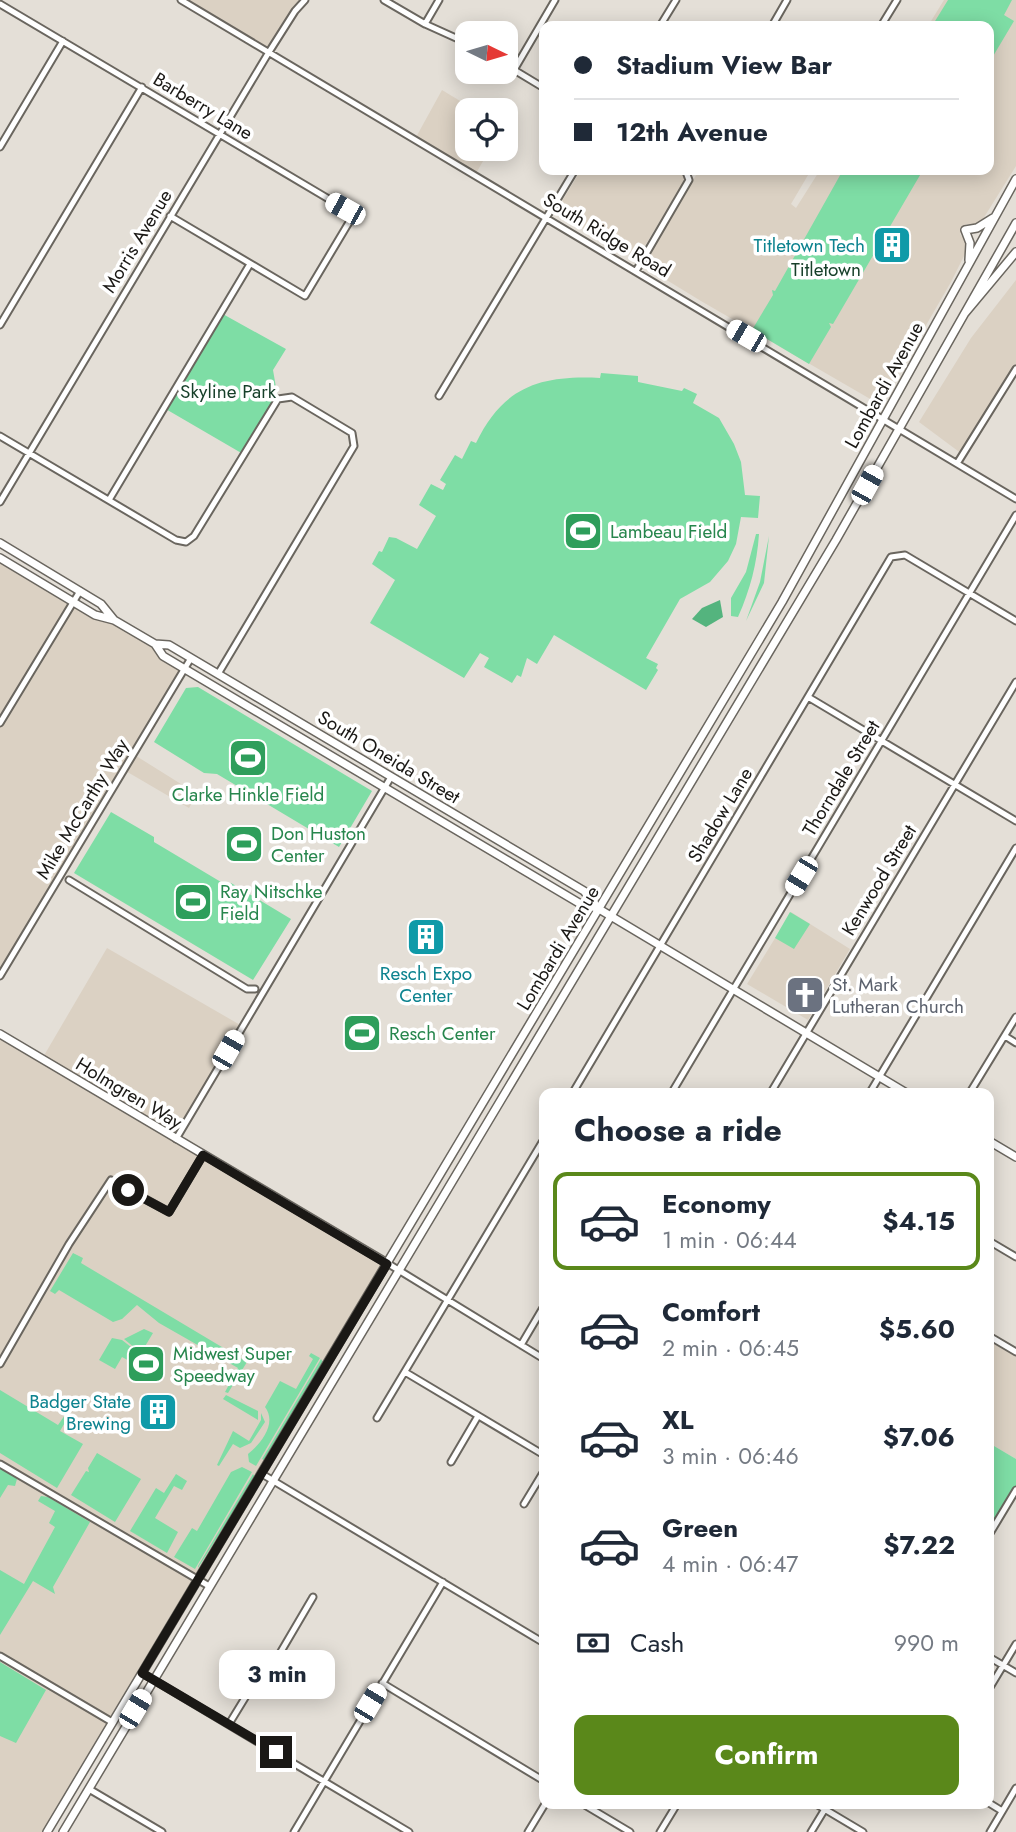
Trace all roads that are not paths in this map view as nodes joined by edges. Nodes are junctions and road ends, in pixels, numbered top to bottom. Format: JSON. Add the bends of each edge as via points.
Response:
{"nodes":[{"id":1,"x":181,"y":0,"type":"edge"},
{"id":2,"x":305,"y":0,"type":"edge"},
{"id":3,"x":384,"y":0,"type":"edge"},
{"id":4,"x":439,"y":0,"type":"edge"},
{"id":5,"x":555,"y":0,"type":"edge"},
{"id":6,"x":676,"y":0,"type":"edge"},
{"id":7,"x":787,"y":0,"type":"edge"},
{"id":8,"x":897,"y":0,"type":"edge"},
{"id":9,"x":0,"y":4,"type":"edge"},
{"id":10,"x":543,"y":21,"type":"edge"},
{"id":11,"x":663,"y":21,"type":"edge"},
{"id":12,"x":775,"y":21,"type":"edge"},
{"id":13,"x":884,"y":21,"type":"edge"},
{"id":14,"x":425,"y":24,"type":"junction"},
{"id":15,"x":539,"y":27,"type":"edge"},
{"id":16,"x":455,"y":36,"type":"edge"},
{"id":17,"x":64,"y":41,"type":"junction"},
{"id":18,"x":269,"y":52,"type":"junction"},
{"id":19,"x":518,"y":63,"type":"edge"},
{"id":20,"x":518,"y":72,"type":"edge"},
{"id":21,"x":539,"y":85,"type":"edge"},
{"id":22,"x":142,"y":87,"type":"junction"},
{"id":23,"x":220,"y":134,"type":"junction"},
{"id":24,"x":0,"y":147,"type":"edge"},
{"id":25,"x":572,"y":175,"type":"edge"},
{"id":26,"x":688,"y":175,"type":"edge"},
{"id":27,"x":1016,"y":179,"type":"edge"},
{"id":28,"x":170,"y":216,"type":"junction"},
{"id":29,"x":546,"y":217,"type":"junction"},
{"id":30,"x":994,"y":217,"type":"junction"},
{"id":31,"x":1016,"y":223,"type":"edge"},
{"id":32,"x":1016,"y":252,"type":"edge"},
{"id":33,"x":250,"y":264,"type":"junction"},
{"id":34,"x":968,"y":264,"type":"junction"},
{"id":35,"x":636,"y":271,"type":"junction"},
{"id":36,"x":961,"y":316,"type":"junction"},
{"id":37,"x":0,"y":325,"type":"edge"},
{"id":38,"x":1016,"y":369,"type":"edge"},
{"id":39,"x":1007,"y":381,"type":"junction"},
{"id":40,"x":1016,"y":387,"type":"edge"},
{"id":41,"x":439,"y":396,"type":"dead end"},
{"id":42,"x":884,"y":419,"type":"junction"},
{"id":43,"x":899,"y":428,"type":"junction"},
{"id":44,"x":0,"y":436,"type":"edge"},
{"id":45,"x":29,"y":453,"type":"junction"},
{"id":46,"x":958,"y":462,"type":"junction"},
{"id":47,"x":1016,"y":499,"type":"edge"},
{"id":48,"x":108,"y":500,"type":"junction"},
{"id":49,"x":0,"y":502,"type":"edge"},
{"id":50,"x":1016,"y":515,"type":"edge"},
{"id":51,"x":0,"y":543,"type":"edge"},
{"id":52,"x":0,"y":558,"type":"edge"},
{"id":53,"x":80,"y":591,"type":"junction"},
{"id":54,"x":970,"y":593,"type":"junction"},
{"id":55,"x":73,"y":602,"type":"junction"},
{"id":56,"x":114,"y":620,"type":"junction"},
{"id":57,"x":1016,"y":621,"type":"edge"},
{"id":58,"x":155,"y":644,"type":"junction"},
{"id":59,"x":191,"y":658,"type":"junction"},
{"id":60,"x":184,"y":668,"type":"junction"},
{"id":61,"x":218,"y":674,"type":"junction"},
{"id":62,"x":1016,"y":682,"type":"edge"},
{"id":63,"x":808,"y":697,"type":"junction"},
{"id":64,"x":0,"y":723,"type":"edge"},
{"id":65,"x":881,"y":741,"type":"junction"},
{"id":66,"x":391,"y":777,"type":"junction"},
{"id":67,"x":954,"y":785,"type":"junction"},
{"id":68,"x":385,"y":788,"type":"junction"},
{"id":69,"x":1016,"y":821,"type":"edge"},
{"id":70,"x":1016,"y":848,"type":"edge"},
{"id":71,"x":69,"y":880,"type":"dead end"},
{"id":72,"x":599,"y":909,"type":"junction"},
{"id":73,"x":613,"y":917,"type":"junction"},
{"id":74,"x":661,"y":945,"type":"junction"},
{"id":75,"x":0,"y":976,"type":"edge"},
{"id":76,"x":255,"y":989,"type":"dead end"},
{"id":77,"x":733,"y":989,"type":"junction"},
{"id":78,"x":1016,"y":1017,"type":"edge"},
{"id":79,"x":807,"y":1033,"type":"junction"},
{"id":80,"x":0,"y":1034,"type":"edge"},
{"id":81,"x":1005,"y":1036,"type":"junction"},
{"id":82,"x":1016,"y":1043,"type":"edge"},
{"id":83,"x":880,"y":1077,"type":"junction"},
{"id":84,"x":576,"y":1088,"type":"edge"},
{"id":85,"x":675,"y":1088,"type":"edge"},
{"id":86,"x":774,"y":1088,"type":"edge"},
{"id":87,"x":873,"y":1088,"type":"edge"},
{"id":88,"x":898,"y":1088,"type":"edge"},
{"id":89,"x":973,"y":1088,"type":"edge"},
{"id":90,"x":176,"y":1139,"type":"junction"},
{"id":91,"x":994,"y":1145,"type":"edge"},
{"id":92,"x":539,"y":1147,"type":"edge"},
{"id":93,"x":203,"y":1155,"type":"junction"},
{"id":94,"x":1016,"y":1157,"type":"edge"},
{"id":95,"x":994,"y":1244,"type":"edge"},
{"id":96,"x":1016,"y":1257,"type":"edge"},
{"id":97,"x":387,"y":1264,"type":"junction"},
{"id":98,"x":398,"y":1270,"type":"junction"},
{"id":99,"x":448,"y":1301,"type":"junction"},
{"id":100,"x":539,"y":1314,"type":"edge"},
{"id":101,"x":994,"y":1339,"type":"edge"},
{"id":102,"x":521,"y":1345,"type":"junction"},
{"id":103,"x":1016,"y":1352,"type":"edge"},
{"id":104,"x":539,"y":1356,"type":"edge"},
{"id":105,"x":0,"y":1364,"type":"edge"},
{"id":106,"x":405,"y":1372,"type":"junction"},
{"id":107,"x":478,"y":1416,"type":"junction"},
{"id":108,"x":377,"y":1418,"type":"dead end"},
{"id":109,"x":539,"y":1452,"type":"edge"},
{"id":110,"x":451,"y":1462,"type":"dead end"},
{"id":111,"x":0,"y":1464,"type":"edge"},
{"id":112,"x":262,"y":1474,"type":"junction"},
{"id":113,"x":539,"y":1479,"type":"edge"},
{"id":114,"x":273,"y":1480,"type":"junction"},
{"id":115,"x":1016,"y":1490,"type":"edge"},
{"id":116,"x":524,"y":1504,"type":"dead end"},
{"id":117,"x":994,"y":1527,"type":"edge"},
{"id":118,"x":198,"y":1580,"type":"junction"},
{"id":119,"x":443,"y":1582,"type":"junction"},
{"id":120,"x":209,"y":1586,"type":"junction"},
{"id":121,"x":313,"y":1598,"type":"dead end"},
{"id":122,"x":539,"y":1640,"type":"edge"},
{"id":123,"x":1016,"y":1644,"type":"edge"},
{"id":124,"x":0,"y":1656,"type":"edge"},
{"id":125,"x":994,"y":1660,"type":"edge"},
{"id":126,"x":1003,"y":1665,"type":"junction"},
{"id":127,"x":142,"y":1673,"type":"junction"},
{"id":128,"x":1016,"y":1673,"type":"edge"},
{"id":129,"x":154,"y":1679,"type":"junction"},
{"id":130,"x":994,"y":1680,"type":"edge"},
{"id":131,"x":382,"y":1683,"type":"junction"},
{"id":132,"x":112,"y":1723,"type":"junction"},
{"id":133,"x":229,"y":1724,"type":"junction"},
{"id":134,"x":113,"y":1747,"type":"junction"},
{"id":135,"x":539,"y":1778,"type":"edge"},
{"id":136,"x":324,"y":1781,"type":"junction"},
{"id":137,"x":89,"y":1788,"type":"junction"},
{"id":138,"x":1016,"y":1788,"type":"edge"},
{"id":139,"x":994,"y":1806,"type":"edge"},
{"id":140,"x":542,"y":1809,"type":"edge"},
{"id":141,"x":591,"y":1809,"type":"edge"},
{"id":142,"x":674,"y":1809,"type":"edge"},
{"id":143,"x":825,"y":1809,"type":"edge"},
{"id":144,"x":829,"y":1809,"type":"edge"},
{"id":145,"x":1002,"y":1811,"type":"junction"},
{"id":146,"x":47,"y":1832,"type":"edge"},
{"id":147,"x":63,"y":1832,"type":"edge"},
{"id":148,"x":162,"y":1832,"type":"edge"},
{"id":149,"x":294,"y":1832,"type":"edge"},
{"id":150,"x":409,"y":1832,"type":"edge"},
{"id":151,"x":528,"y":1832,"type":"edge"},
{"id":152,"x":630,"y":1832,"type":"edge"},
{"id":153,"x":660,"y":1832,"type":"edge"},
{"id":154,"x":811,"y":1832,"type":"edge"},
{"id":155,"x":863,"y":1832,"type":"edge"},
{"id":156,"x":990,"y":1832,"type":"edge"}],
"edges":[{"from":1,"to":18,"type":"street","name":"South Ridge Road"},
{"from":2,"to":18,"type":"street","name":"Morris Avenue"},
{"from":3,"to":14,"type":"street"},
{"from":4,"to":14,"type":"street"},
{"from":5,"to":10,"type":"street"},
{"from":6,"to":11,"type":"street"},
{"from":7,"to":12,"type":"street"},
{"from":8,"to":13,"type":"street"},
{"from":9,"to":17,"type":"street","name":"Barberry Lane"},
{"from":14,"to":16,"type":"street"},
{"from":15,"to":19,"type":"street"},
{"from":17,"to":22,"type":"street","name":"Barberry Lane"},
{"from":17,"to":24,"type":"street"},
{"from":18,"to":23,"type":"street","name":"Morris Avenue"},
{"from":18,"to":29,"type":"street","name":"South Ridge Road"},
{"from":20,"to":21,"type":"street"},
{"from":22,"to":23,"type":"street","name":"Barberry Lane"},
{"from":22,"to":37,"type":"street"},
{"from":23,"to":28,"type":"street","name":"Morris Avenue"},
{"from":23,"to":33,"type":"street","name":"Barberry Lane","via":[[354,214],[305,296]]},
{"from":25,"to":29,"type":"street"},
{"from":26,"to":35,"type":"street","via":[[690,180]]},
{"from":27,"to":30,"type":"main road","name":"Lombardi Avenue"},
{"from":28,"to":33,"type":"street"},
{"from":28,"to":45,"type":"street","name":"Morris Avenue"},
{"from":29,"to":35,"type":"street","name":"South Ridge Road"},
{"from":29,"to":41,"type":"street"},
{"from":30,"to":34,"type":"main road","name":"Lombardi Avenue"},
{"from":30,"to":34,"type":"main road","via":[[965,230],[970,245]]},
{"from":31,"to":36,"type":"main road","name":"Lombardi Avenue"},
{"from":32,"to":36,"type":"main road"},
{"from":33,"to":48,"type":"street"},
{"from":34,"to":42,"type":"main road","name":"Lombardi Avenue"},
{"from":35,"to":42,"type":"street","name":"South Ridge Road"},
{"from":36,"to":43,"type":"main road","name":"Lombardi Avenue"},
{"from":38,"to":39,"type":"street"},
{"from":39,"to":40,"type":"street"},
{"from":39,"to":46,"type":"street"},
{"from":42,"to":43,"type":"street","name":"South Ridge Road"},
{"from":42,"to":72,"type":"main road","name":"Lombardi Avenue","via":[[785,597]]},
{"from":43,"to":46,"type":"street","name":"South Ridge Road"},
{"from":43,"to":73,"type":"main road","name":"Lombardi Avenue"},
{"from":44,"to":45,"type":"street"},
{"from":45,"to":48,"type":"street"},
{"from":45,"to":49,"type":"street","name":"Morris Avenue"},
{"from":46,"to":47,"type":"street","name":"South Ridge Road"},
{"from":48,"to":61,"type":"street","via":[[176,540],[186,541],[194,536],[278,399],[292,397],[355,437],[354,446]]},
{"from":50,"to":54,"type":"street","name":"Thorndale Street"},
{"from":51,"to":53,"type":"main road","name":"South Oneida Street"},
{"from":52,"to":55,"type":"main road","name":"South Oneida Street"},
{"from":53,"to":55,"type":"street"},
{"from":53,"to":56,"type":"main road","name":"South Oneida Street","via":[[101,604]]},
{"from":54,"to":57,"type":"street"},
{"from":54,"to":63,"type":"street","name":"Shadow Lane","via":[[905,555],[891,557]]},
{"from":54,"to":65,"type":"street","name":"Thorndale Street"},
{"from":55,"to":56,"type":"main road","name":"South Oneida Street"},
{"from":55,"to":64,"type":"street"},
{"from":56,"to":58,"type":"main road","name":"South Oneida Street"},
{"from":58,"to":59,"type":"main road","name":"South Oneida Street","via":[[169,645]]},
{"from":58,"to":60,"type":"main road","name":"South Oneida Street","via":[[163,656]]},
{"from":59,"to":60,"type":"street","name":"Mike McCarthy Way"},
{"from":59,"to":61,"type":"main road","name":"South Oneida Street"},
{"from":60,"to":68,"type":"main road","name":"South Oneida Street"},
{"from":60,"to":75,"type":"street","name":"Mike McCarthy Way"},
{"from":61,"to":66,"type":"main road","name":"South Oneida Street"},
{"from":62,"to":67,"type":"street","name":"Kenwood Street"},
{"from":63,"to":65,"type":"street"},
{"from":63,"to":74,"type":"street","name":"Shadow Lane"},
{"from":65,"to":67,"type":"street"},
{"from":65,"to":77,"type":"street","name":"Thorndale Street"},
{"from":66,"to":68,"type":"street"},
{"from":66,"to":72,"type":"main road","name":"South Oneida Street","via":[[584,891]]},
{"from":67,"to":69,"type":"street"},
{"from":67,"to":79,"type":"street","name":"Kenwood Street"},
{"from":68,"to":72,"type":"main road","name":"South Oneida Street","via":[[579,903]]},
{"from":68,"to":90,"type":"street"},
{"from":70,"to":83,"type":"street"},
{"from":71,"to":76,"type":"street","via":[[247,989]]},
{"from":72,"to":73,"type":"main road","name":"South Oneida Street"},
{"from":72,"to":97,"type":"main road","name":"Lombardi Avenue"},
{"from":73,"to":74,"type":"main road","name":"South Oneida Street"},
{"from":73,"to":98,"type":"main road","name":"Lombardi Avenue"},
{"from":74,"to":77,"type":"main road","name":"South Oneida Street"},
{"from":74,"to":84,"type":"street","name":"Shadow Lane"},
{"from":77,"to":79,"type":"main road","name":"South Oneida Street"},
{"from":77,"to":85,"type":"street","name":"Thorndale Street"},
{"from":78,"to":81,"type":"street"},
{"from":79,"to":83,"type":"main road","name":"South Oneida Street"},
{"from":79,"to":86,"type":"street","name":"Kenwood Street"},
{"from":80,"to":90,"type":"main road","name":"Holmgren Way"},
{"from":81,"to":82,"type":"street"},
{"from":81,"to":89,"type":"street"},
{"from":83,"to":87,"type":"street"},
{"from":83,"to":88,"type":"main road","name":"South Oneida Street"},
{"from":90,"to":93,"type":"main road","name":"Holmgren Way"},
{"from":91,"to":94,"type":"main road"},
{"from":92,"to":99,"type":"street"},
{"from":93,"to":97,"type":"main road","name":"Holmgren Way"},
{"from":93,"to":105,"type":"street","via":[[169,1212],[111,1180]]},
{"from":95,"to":96,"type":"street"},
{"from":97,"to":98,"type":"street"},
{"from":97,"to":112,"type":"main road","name":"Lombardi Avenue"},
{"from":98,"to":99,"type":"street"},
{"from":98,"to":114,"type":"main road","name":"Lombardi Avenue"},
{"from":99,"to":102,"type":"street"},
{"from":99,"to":106,"type":"street"},
{"from":100,"to":102,"type":"street"},
{"from":101,"to":103,"type":"street"},
{"from":102,"to":104,"type":"street"},
{"from":106,"to":107,"type":"street"},
{"from":106,"to":108,"type":"street"},
{"from":107,"to":109,"type":"street"},
{"from":107,"to":110,"type":"street"},
{"from":111,"to":118,"type":"street"},
{"from":112,"to":114,"type":"street"},
{"from":112,"to":118,"type":"main road","name":"Lombardi Avenue"},
{"from":113,"to":116,"type":"street"},
{"from":114,"to":119,"type":"street"},
{"from":114,"to":120,"type":"main road","name":"Lombardi Avenue"},
{"from":115,"to":117,"type":"street"},
{"from":118,"to":120,"type":"street"},
{"from":118,"to":127,"type":"main road","name":"Lombardi Avenue"},
{"from":119,"to":122,"type":"street"},
{"from":119,"to":131,"type":"street"},
{"from":120,"to":129,"type":"main road","name":"Lombardi Avenue"},
{"from":121,"to":133,"type":"street","via":[[276,1660],[251,1688]]},
{"from":123,"to":126,"type":"street"},
{"from":124,"to":132,"type":"street"},
{"from":125,"to":126,"type":"street"},
{"from":126,"to":128,"type":"street"},
{"from":126,"to":130,"type":"street"},
{"from":127,"to":129,"type":"street"},
{"from":127,"to":132,"type":"main road","name":"Lombardi Avenue"},
{"from":129,"to":133,"type":"street"},
{"from":129,"to":134,"type":"main road","name":"Lombardi Avenue"},
{"from":131,"to":135,"type":"street"},
{"from":131,"to":136,"type":"street"},
{"from":132,"to":134,"type":"main road","via":[[117,1728]]},
{"from":132,"to":146,"type":"main road","name":"Lombardi Avenue"},
{"from":133,"to":136,"type":"street"},
{"from":134,"to":137,"type":"main road","name":"Lombardi Avenue"},
{"from":136,"to":149,"type":"street"},
{"from":136,"to":150,"type":"street"},
{"from":137,"to":147,"type":"main road","name":"Lombardi Avenue"},
{"from":137,"to":148,"type":"street"},
{"from":138,"to":145,"type":"street"},
{"from":139,"to":145,"type":"street"},
{"from":140,"to":151,"type":"street"},
{"from":141,"to":152,"type":"street"},
{"from":142,"to":153,"type":"street"},
{"from":143,"to":154,"type":"street"},
{"from":144,"to":155,"type":"street"},
{"from":145,"to":156,"type":"street"}]}
